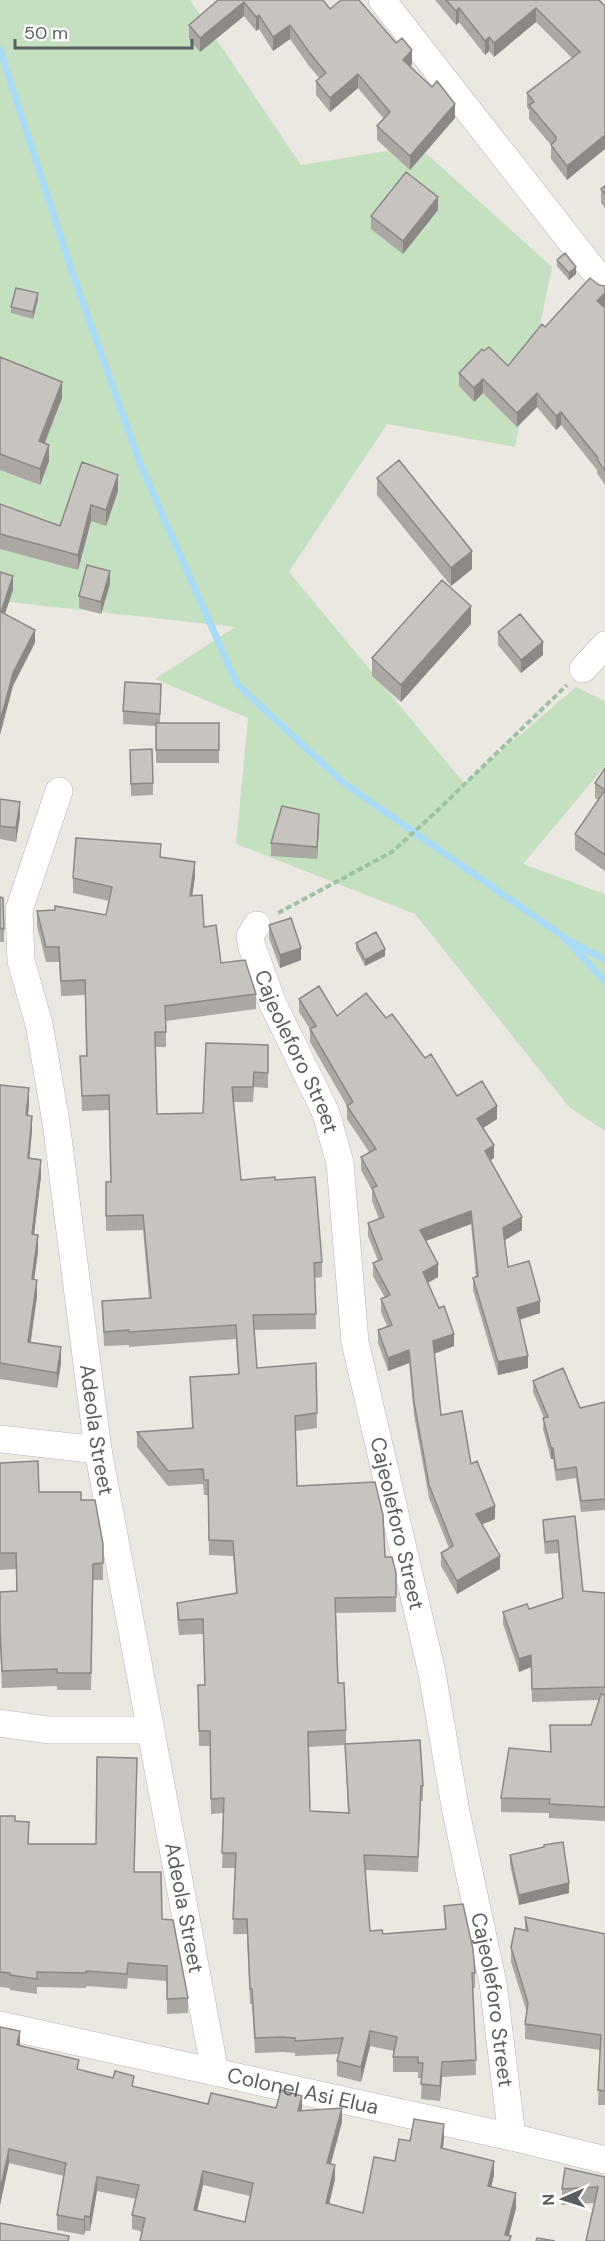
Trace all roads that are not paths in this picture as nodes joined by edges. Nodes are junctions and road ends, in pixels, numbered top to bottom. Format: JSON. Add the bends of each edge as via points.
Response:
{"nodes":[{"id":1,"x":382,"y":0,"type":"edge"},
{"id":2,"x":605,"y":285,"type":"edge"},
{"id":3,"x":605,"y":645,"type":"edge"},
{"id":4,"x":583,"y":669,"type":"road end"},
{"id":5,"x":59,"y":791,"type":"dead end"},
{"id":6,"x":257,"y":925,"type":"road end"},
{"id":7,"x":0,"y":1439,"type":"edge"},
{"id":8,"x":98,"y":1450,"type":"junction"},
{"id":9,"x":0,"y":1723,"type":"edge"},
{"id":10,"x":151,"y":1730,"type":"junction"},
{"id":11,"x":0,"y":2025,"type":"edge"},
{"id":12,"x":215,"y":2072,"type":"junction"},
{"id":13,"x":512,"y":2137,"type":"junction"},
{"id":14,"x":605,"y":2160,"type":"edge"}],
"edges":[{"from":1,"to":2,"type":"street"},
{"from":3,"to":4,"type":"street"},
{"from":5,"to":8,"type":"street","name":"Adeola Street","via":[[19,909],[21,961],[39,1024],[56,1122]]},
{"from":6,"to":13,"type":"street","name":"Cajeoleforo Street","via":[[250,936],[252,947],[273,1004],[326,1113],[340,1163],[355,1342],[432,1673],[456,1812],[493,1983]]},
{"from":7,"to":8,"type":"street"},
{"from":8,"to":10,"type":"street","name":"Adeola Street"},
{"from":9,"to":10,"type":"street","via":[[48,1730]]},
{"from":10,"to":12,"type":"street","name":"Adeola Street"},
{"from":11,"to":12,"type":"street","name":"Colonel Asi Elua"},
{"from":12,"to":13,"type":"street","name":"Colonel Asi Elua"},
{"from":13,"to":14,"type":"street","name":"Colonel Asi Elua"}]}
